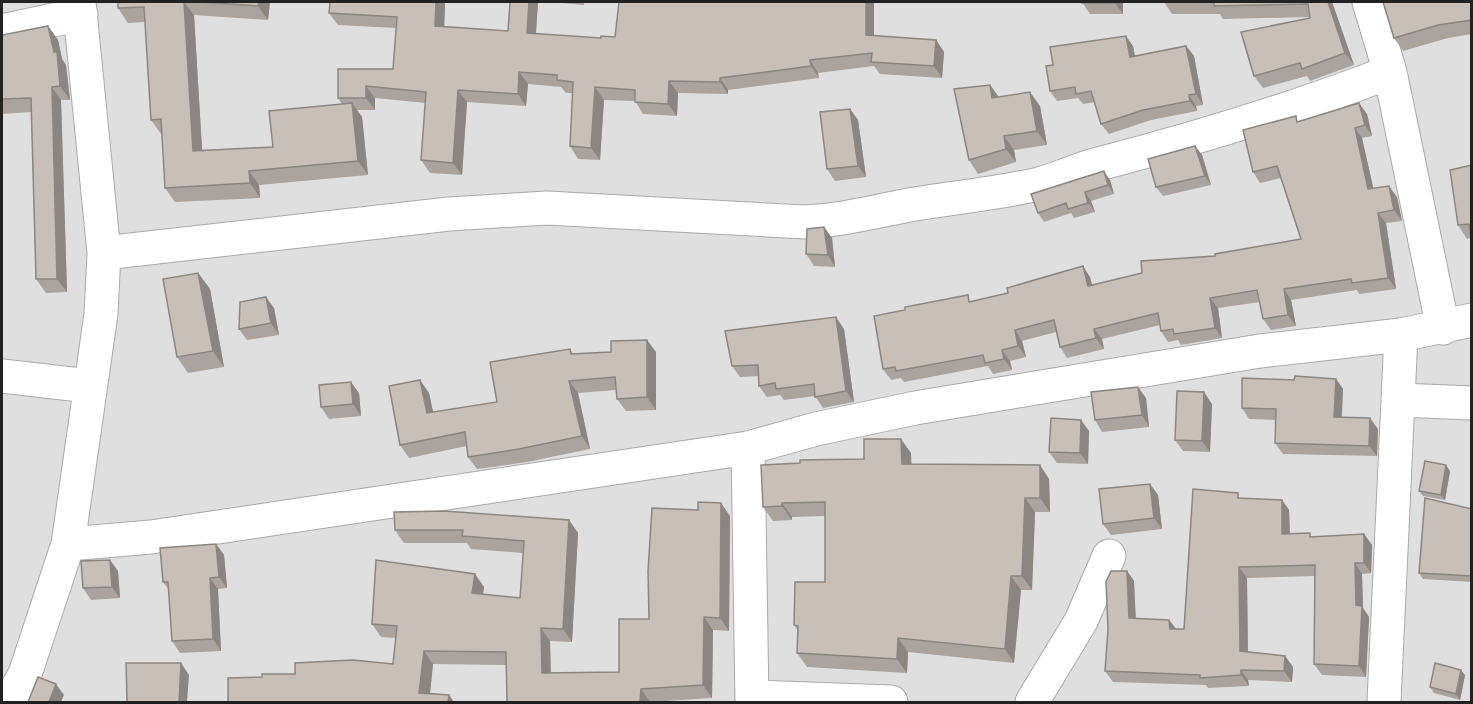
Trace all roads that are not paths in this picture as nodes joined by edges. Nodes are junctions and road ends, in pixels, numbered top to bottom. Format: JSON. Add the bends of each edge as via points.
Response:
{"nodes":[{"id":1,"x":1369,"y":2,"type":"edge"},
{"id":2,"x":80,"y":8,"type":"edge"},
{"id":3,"x":2,"y":31,"type":"edge"},
{"id":4,"x":1390,"y":72,"type":"junction"},
{"id":5,"x":104,"y":253,"type":"junction"},
{"id":6,"x":1457,"y":324,"type":"edge"},
{"id":7,"x":1401,"y":335,"type":"junction"},
{"id":8,"x":2,"y":376,"type":"edge"},
{"id":9,"x":89,"y":386,"type":"junction"},
{"id":10,"x":1400,"y":400,"type":"junction"},
{"id":11,"x":1472,"y":403,"type":"edge"},
{"id":12,"x":748,"y":448,"type":"junction"},
{"id":13,"x":68,"y":544,"type":"junction"},
{"id":14,"x":1109,"y":556,"type":"dead end"},
{"id":15,"x":752,"y":700,"type":"edge"},
{"id":16,"x":9,"y":702,"type":"edge"},
{"id":17,"x":891,"y":702,"type":"edge"},
{"id":18,"x":1032,"y":702,"type":"edge"},
{"id":19,"x":1384,"y":702,"type":"edge"}],
"edges":[{"from":1,"to":4,"type":"street"},
{"from":2,"to":3,"type":"street"},
{"from":2,"to":5,"type":"street"},
{"from":4,"to":5,"type":"street","via":[[1323,98],[1041,183],[844,220],[759,221],[548,208],[449,214]]},
{"from":4,"to":6,"type":"street"},
{"from":5,"to":9,"type":"street","via":[[101,314]]},
{"from":6,"to":7,"type":"street"},
{"from":7,"to":10,"type":"street"},
{"from":7,"to":12,"type":"street","via":[[1260,351],[915,408]]},
{"from":8,"to":9,"type":"street"},
{"from":9,"to":13,"type":"street"},
{"from":10,"to":11,"type":"street"},
{"from":10,"to":19,"type":"street"},
{"from":12,"to":13,"type":"street","via":[[151,537]]},
{"from":12,"to":15,"type":"street"},
{"from":13,"to":16,"type":"street","via":[[25,674]]},
{"from":14,"to":18,"type":"street","via":[[1081,621]]},
{"from":15,"to":17,"type":"street"}]}
